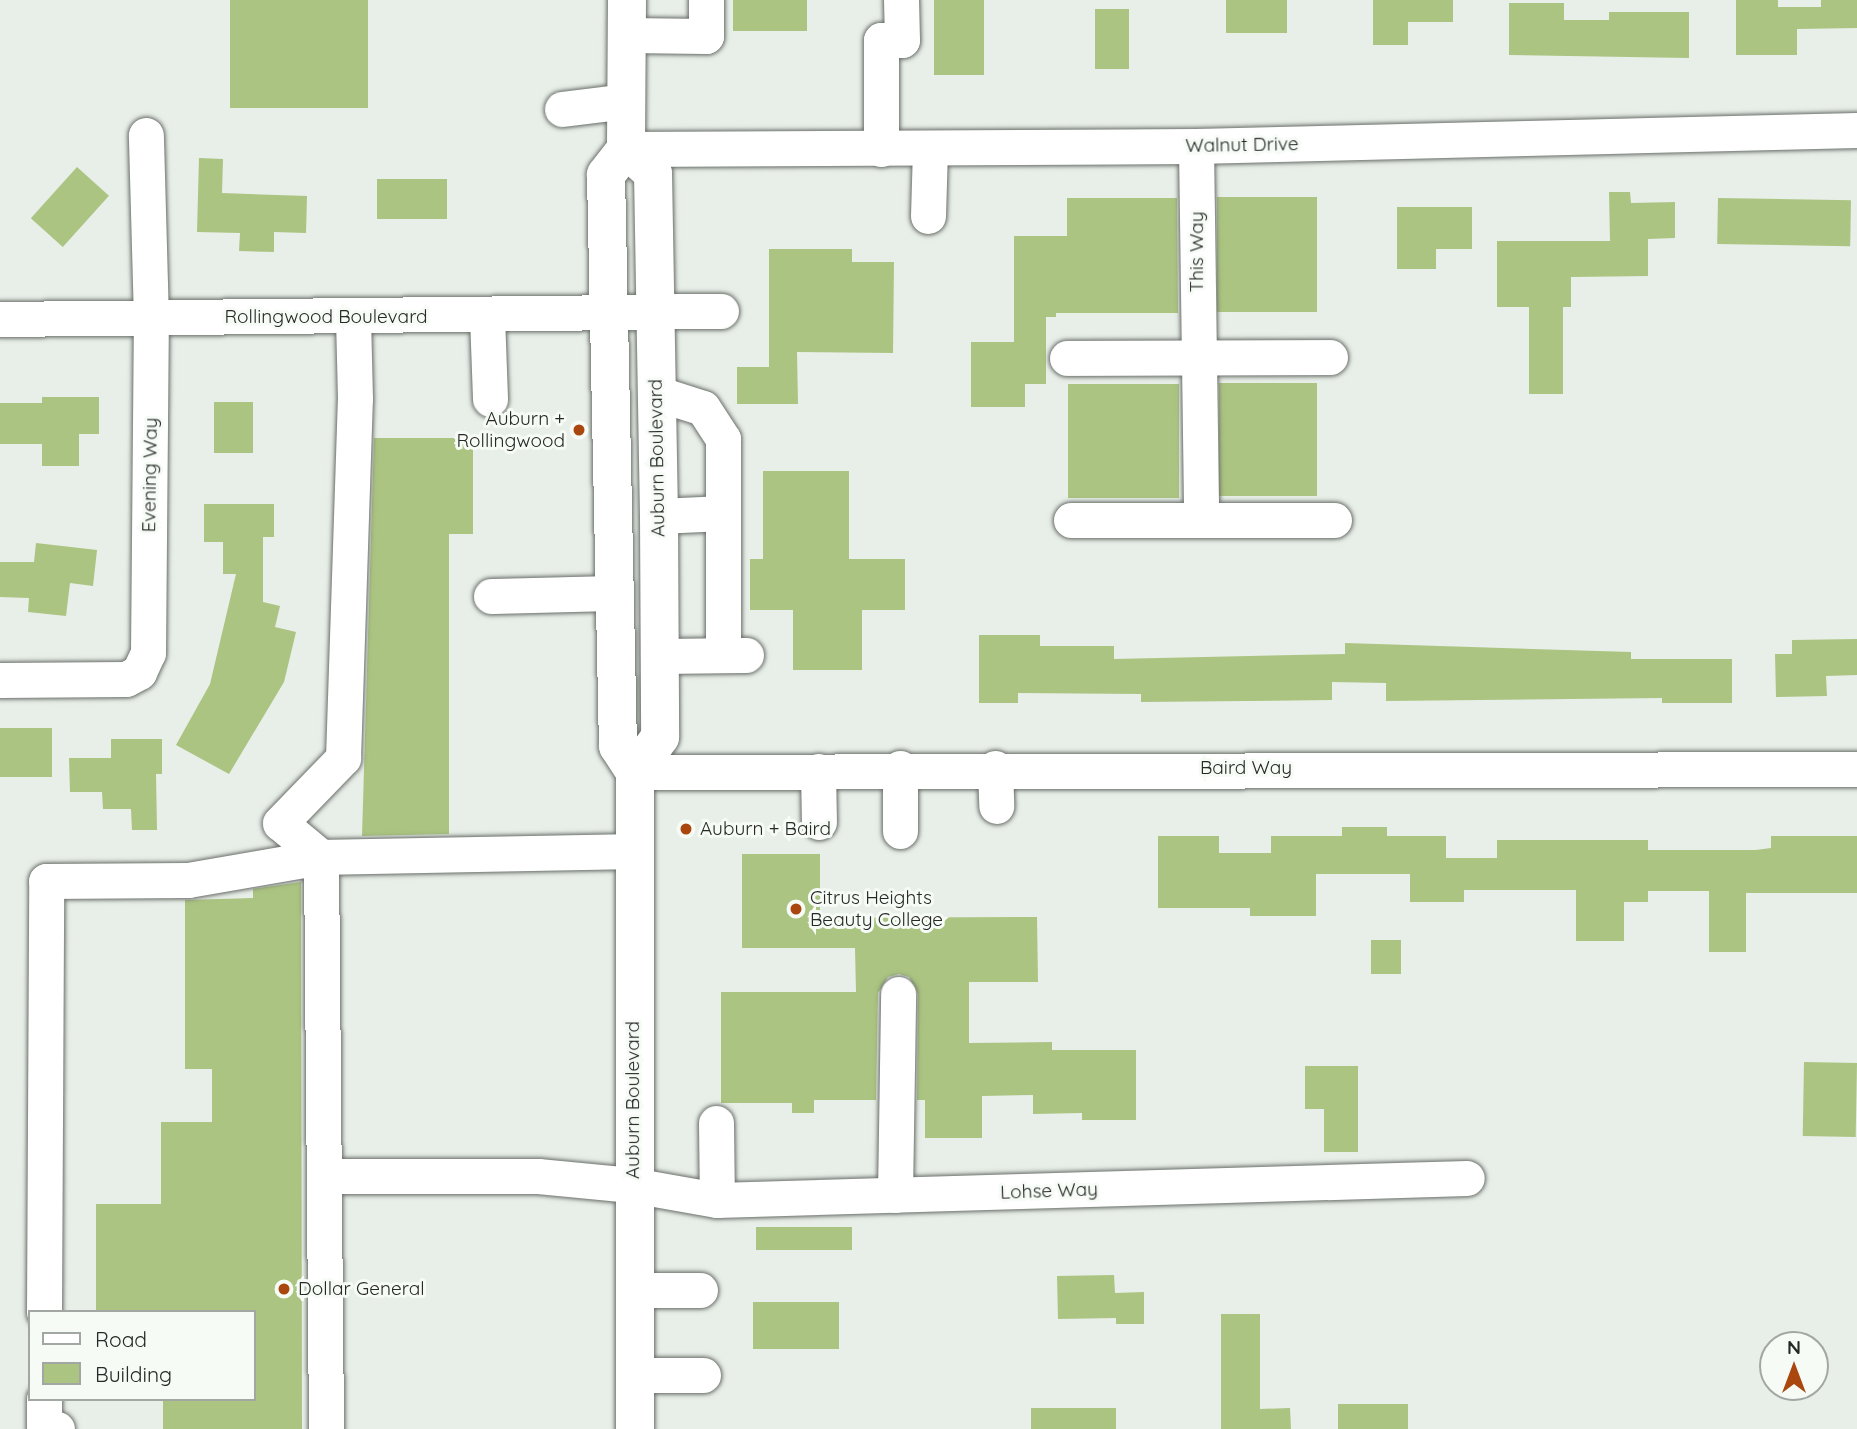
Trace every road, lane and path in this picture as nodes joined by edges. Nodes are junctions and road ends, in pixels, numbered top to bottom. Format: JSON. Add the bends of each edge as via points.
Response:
{"nodes":[{"id":1,"x":706,"y":0,"type":"edge"},
{"id":2,"x":901,"y":0,"type":"edge"},
{"id":3,"x":627,"y":17,"type":"edge"},
{"id":4,"x":627,"y":101,"type":"junction"},
{"id":5,"x":562,"y":109,"type":"dead end"},
{"id":6,"x":1857,"y":130,"type":"edge"},
{"id":7,"x":146,"y":135,"type":"dead end"},
{"id":8,"x":1196,"y":146,"type":"junction"},
{"id":9,"x":626,"y":149,"type":"junction"},
{"id":10,"x":881,"y":149,"type":"junction"},
{"id":11,"x":929,"y":149,"type":"junction"},
{"id":12,"x":928,"y":216,"type":"dead end"},
{"id":13,"x":653,"y":311,"type":"junction"},
{"id":14,"x":721,"y":311,"type":"dead end"},
{"id":15,"x":609,"y":312,"type":"junction"},
{"id":16,"x":486,"y":316,"type":"junction"},
{"id":17,"x":353,"y":317,"type":"junction"},
{"id":18,"x":0,"y":319,"type":"edge"},
{"id":19,"x":151,"y":319,"type":"junction"},
{"id":20,"x":1067,"y":358,"type":"dead end"},
{"id":21,"x":1197,"y":358,"type":"junction"},
{"id":22,"x":1330,"y":358,"type":"dead end"},
{"id":23,"x":656,"y":393,"type":"junction"},
{"id":24,"x":490,"y":398,"type":"dead end"},
{"id":25,"x":723,"y":513,"type":"junction"},
{"id":26,"x":659,"y":516,"type":"junction"},
{"id":27,"x":1071,"y":520,"type":"dead end"},
{"id":28,"x":1201,"y":520,"type":"junction"},
{"id":29,"x":1334,"y":520,"type":"dead end"},
{"id":30,"x":614,"y":593,"type":"junction"},
{"id":31,"x":491,"y":596,"type":"dead end"},
{"id":32,"x":658,"y":656,"type":"junction"},
{"id":33,"x":0,"y":680,"type":"edge"},
{"id":34,"x":900,"y":768,"type":"junction"},
{"id":35,"x":995,"y":768,"type":"junction"},
{"id":36,"x":1857,"y":769,"type":"edge"},
{"id":37,"x":818,"y":771,"type":"junction"},
{"id":38,"x":635,"y":772,"type":"junction"},
{"id":39,"x":996,"y":806,"type":"dead end"},
{"id":40,"x":819,"y":822,"type":"dead end"},
{"id":41,"x":900,"y":831,"type":"dead end"},
{"id":42,"x":633,"y":851,"type":"junction"},
{"id":43,"x":321,"y":857,"type":"junction"},
{"id":44,"x":898,"y":994,"type":"dead end"},
{"id":45,"x":716,"y":1123,"type":"dead end"},
{"id":46,"x":324,"y":1176,"type":"junction"},
{"id":47,"x":1467,"y":1178,"type":"dead end"},
{"id":48,"x":632,"y":1185,"type":"junction"},
{"id":49,"x":895,"y":1195,"type":"junction"},
{"id":50,"x":717,"y":1200,"type":"junction"},
{"id":51,"x":634,"y":1290,"type":"junction"},
{"id":52,"x":700,"y":1290,"type":"dead end"},
{"id":53,"x":44,"y":1310,"type":"edge"},
{"id":54,"x":634,"y":1375,"type":"junction"},
{"id":55,"x":703,"y":1375,"type":"dead end"},
{"id":56,"x":44,"y":1401,"type":"edge"},
{"id":57,"x":57,"y":1429,"type":"edge"},
{"id":58,"x":326,"y":1429,"type":"edge"},
{"id":59,"x":635,"y":1429,"type":"edge"}],
"edges":[{"from":1,"to":3,"type":"street","via":[[706,36]]},
{"from":2,"to":10,"type":"street","via":[[902,40],[881,40]]},
{"from":3,"to":4,"type":"main road"},
{"from":4,"to":5,"type":"street"},
{"from":4,"to":9,"type":"main road"},
{"from":6,"to":8,"type":"street","name":"Walnut Drive"},
{"from":7,"to":19,"type":"street","name":"Evening Way"},
{"from":8,"to":11,"type":"street","name":"Walnut Drive","via":[[1001,160]]},
{"from":8,"to":21,"type":"street","name":"This Way"},
{"from":9,"to":10,"type":"street","name":"Walnut Drive"},
{"from":9,"to":13,"type":"main road","name":"Auburn Boulevard","via":[[653,173]]},
{"from":9,"to":15,"type":"main road","via":[[606,175]]},
{"from":10,"to":11,"type":"street","name":"Walnut Drive"},
{"from":11,"to":12,"type":"street"},
{"from":13,"to":14,"type":"street","name":"Rollingwood Boulevard"},
{"from":13,"to":15,"type":"street","name":"Rollingwood Boulevard"},
{"from":13,"to":23,"type":"main road","name":"Auburn Boulevard"},
{"from":15,"to":16,"type":"street","name":"Rollingwood Boulevard"},
{"from":15,"to":30,"type":"main road"},
{"from":16,"to":17,"type":"street","name":"Rollingwood Boulevard"},
{"from":16,"to":24,"type":"street"},
{"from":17,"to":19,"type":"street","name":"Rollingwood Boulevard"},
{"from":17,"to":43,"type":"street","via":[[355,398],[343,758],[280,823]]},
{"from":18,"to":19,"type":"street","name":"Rollingwood Boulevard"},
{"from":19,"to":33,"type":"street","name":"Evening Way","via":[[148,653],[139,672],[126,679]]},
{"from":20,"to":21,"type":"street"},
{"from":21,"to":22,"type":"street"},
{"from":21,"to":28,"type":"street","name":"This Way"},
{"from":23,"to":25,"type":"street","via":[[703,408],[723,439]]},
{"from":23,"to":26,"type":"main road","name":"Auburn Boulevard"},
{"from":25,"to":26,"type":"street"},
{"from":25,"to":32,"type":"street","via":[[734,655]]},
{"from":26,"to":32,"type":"main road","name":"Auburn Boulevard"},
{"from":27,"to":28,"type":"street"},
{"from":28,"to":29,"type":"street"},
{"from":30,"to":31,"type":"street"},
{"from":30,"to":38,"type":"main road","via":[[618,747]]},
{"from":32,"to":38,"type":"main road","name":"Auburn Boulevard","via":[[660,737]]},
{"from":34,"to":35,"type":"street","name":"Baird Way"},
{"from":34,"to":37,"type":"street","name":"Baird Way"},
{"from":34,"to":41,"type":"street"},
{"from":35,"to":36,"type":"street","name":"Baird Way","via":[[1077,781]]},
{"from":35,"to":39,"type":"street"},
{"from":37,"to":38,"type":"street","name":"Baird Way"},
{"from":37,"to":40,"type":"street"},
{"from":38,"to":42,"type":"main road","name":"Auburn Boulevard"},
{"from":42,"to":43,"type":"street"},
{"from":42,"to":48,"type":"main road","name":"Auburn Boulevard"},
{"from":43,"to":46,"type":"street"},
{"from":43,"to":53,"type":"street","via":[[188,880],[46,881]]},
{"from":44,"to":49,"type":"street"},
{"from":45,"to":50,"type":"street"},
{"from":46,"to":48,"type":"street","name":"Lohse Way","via":[[538,1176]]},
{"from":46,"to":58,"type":"street"},
{"from":47,"to":49,"type":"street","name":"Lohse Way"},
{"from":48,"to":50,"type":"street","name":"Lohse Way"},
{"from":48,"to":51,"type":"main road","name":"Auburn Boulevard"},
{"from":49,"to":50,"type":"street","name":"Lohse Way"},
{"from":51,"to":52,"type":"street"},
{"from":51,"to":54,"type":"main road","name":"Auburn Boulevard"},
{"from":54,"to":55,"type":"street"},
{"from":54,"to":59,"type":"main road","name":"Auburn Boulevard"},
{"from":56,"to":57,"type":"street","via":[[44,1428]]}]}
